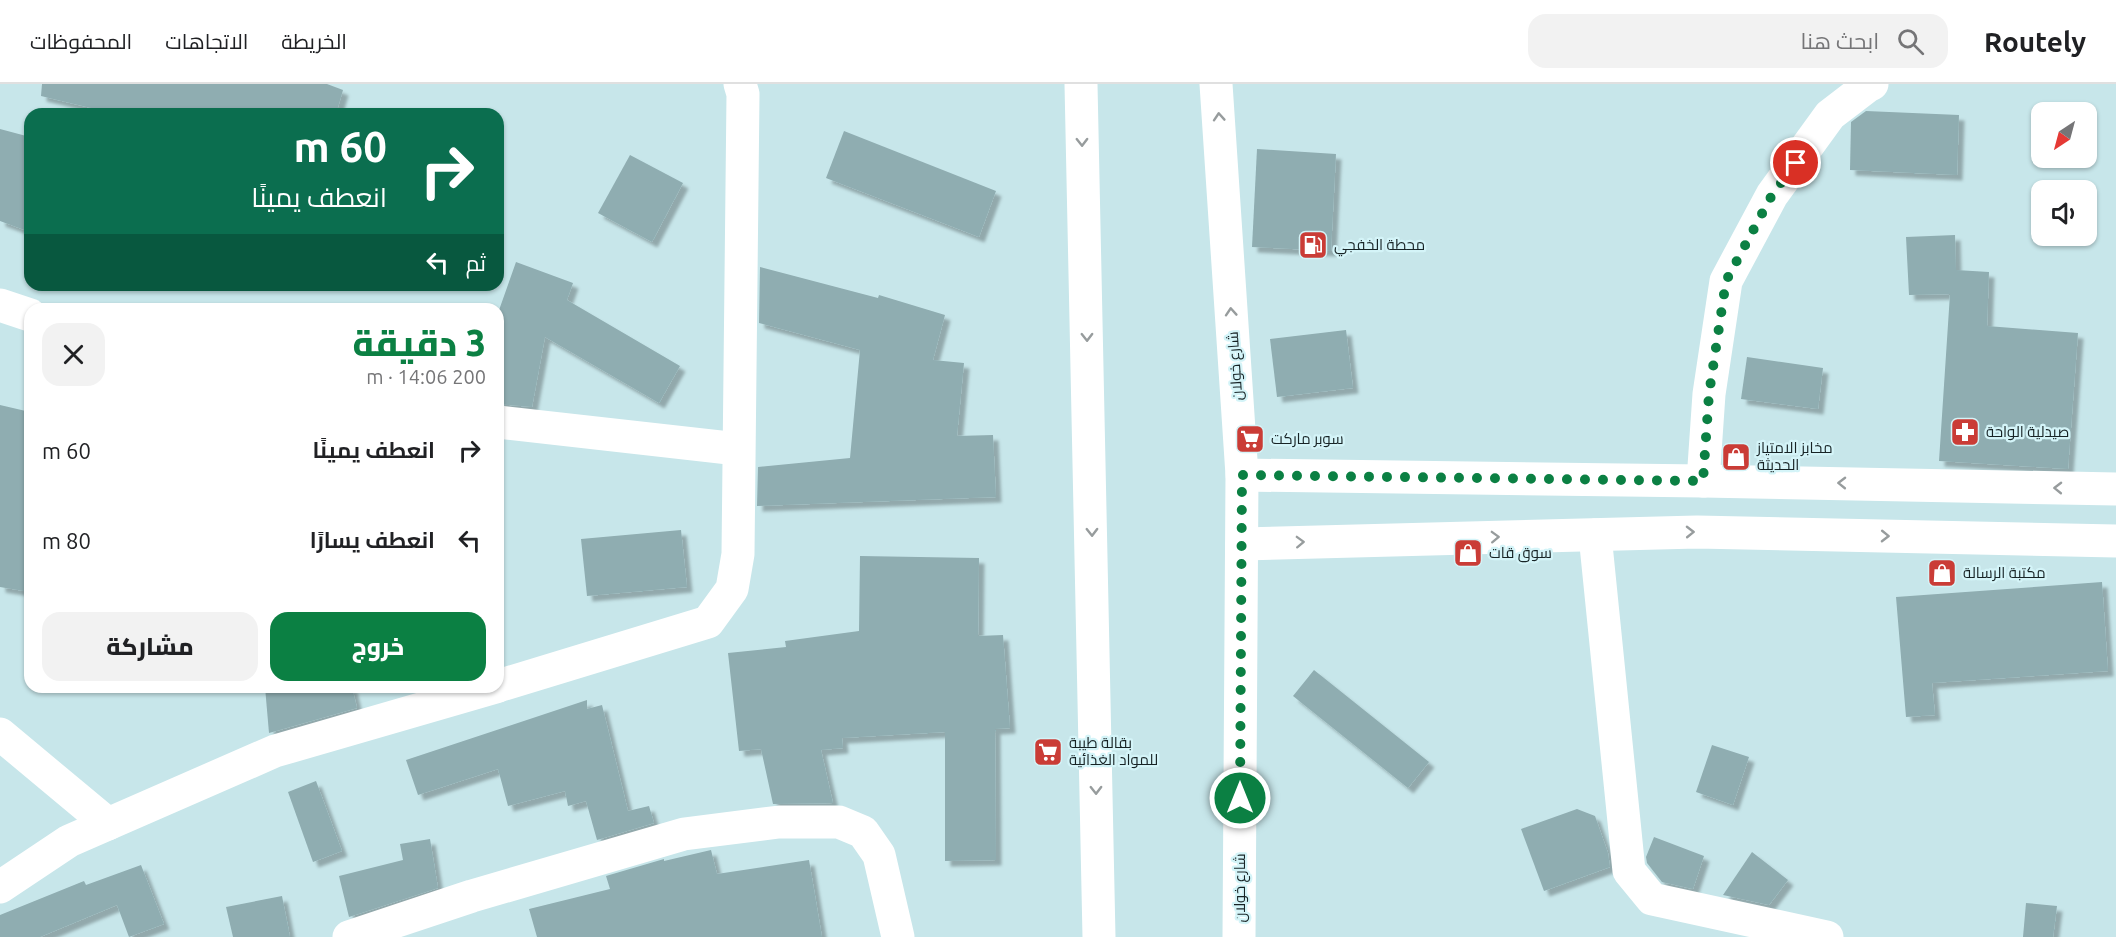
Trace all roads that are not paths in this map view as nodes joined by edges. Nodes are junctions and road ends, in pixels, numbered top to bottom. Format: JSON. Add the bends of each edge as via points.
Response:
{"nodes":[{"id":1,"x":740,"y":84,"type":"edge"},
{"id":2,"x":1081,"y":84,"type":"edge"},
{"id":3,"x":1216,"y":84,"type":"edge"},
{"id":4,"x":1872,"y":84,"type":"edge"},
{"id":5,"x":0,"y":305,"type":"edge"},
{"id":6,"x":24,"y":313,"type":"edge"},
{"id":7,"x":504,"y":423,"type":"edge"},
{"id":8,"x":738,"y":449,"type":"junction"},
{"id":9,"x":1242,"y":475,"type":"junction"},
{"id":10,"x":1703,"y":481,"type":"junction"},
{"id":11,"x":2116,"y":489,"type":"edge"},
{"id":12,"x":1595,"y":535,"type":"junction"},
{"id":13,"x":2116,"y":541,"type":"edge"},
{"id":14,"x":1242,"y":544,"type":"junction"},
{"id":15,"x":504,"y":685,"type":"edge"},
{"id":16,"x":477,"y":693,"type":"edge"},
{"id":17,"x":0,"y":734,"type":"edge"},
{"id":18,"x":108,"y":824,"type":"junction"},
{"id":19,"x":0,"y":887,"type":"edge"},
{"id":20,"x":349,"y":937,"type":"edge"},
{"id":21,"x":898,"y":937,"type":"edge"},
{"id":22,"x":1099,"y":937,"type":"edge"},
{"id":23,"x":1239,"y":937,"type":"edge"},
{"id":24,"x":1827,"y":937,"type":"edge"}],
"edges":[{"from":1,"to":8,"type":"street","via":[[743,94]]},
{"from":2,"to":22,"type":"street","one_way":true},
{"from":9,"to":3,"type":"street","name":"شارع خولان","one_way":true},
{"from":4,"to":10,"type":"street","via":[[1830,115],[1772,195],[1726,281],[1709,394]]},
{"from":5,"to":6,"type":"street"},
{"from":7,"to":8,"type":"street"},
{"from":8,"to":15,"type":"street","via":[[738,554],[732,589],[708,622]]},
{"from":9,"to":10,"type":"street"},
{"from":9,"to":14,"type":"street","name":"شارع خولان"},
{"from":11,"to":10,"type":"street","one_way":true},
{"from":12,"to":13,"type":"street","one_way":true,"via":[[1697,532]]},
{"from":14,"to":12,"type":"street","one_way":true},
{"from":12,"to":24,"type":"street","via":[[1629,872],[1652,899]]},
{"from":14,"to":23,"type":"street","name":"شارع خولان"},
{"from":16,"to":18,"type":"street","via":[[275,752]]},
{"from":17,"to":18,"type":"street"},
{"from":18,"to":19,"type":"street","via":[[69,841]]},
{"from":20,"to":21,"type":"street","via":[[472,896],[684,834],[779,822],[839,822],[863,832],[879,855]]}]}
